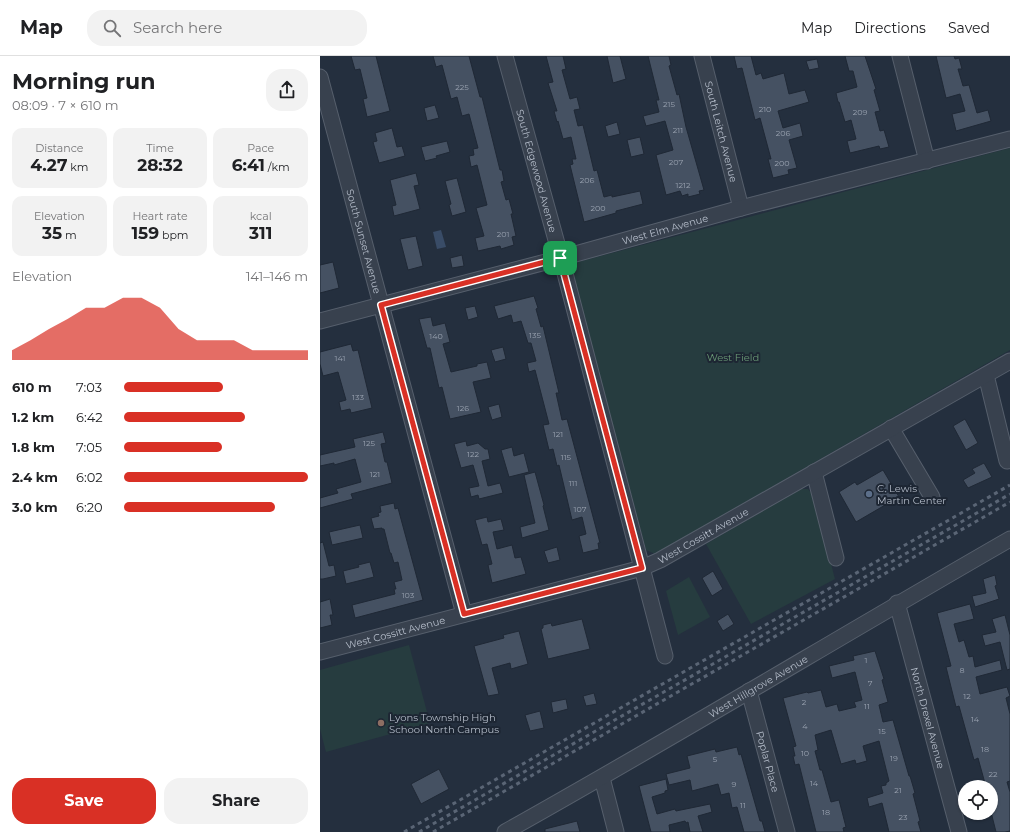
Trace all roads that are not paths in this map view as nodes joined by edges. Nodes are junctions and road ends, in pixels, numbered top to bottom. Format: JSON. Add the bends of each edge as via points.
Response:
{"nodes":[{"id":1,"x":506,"y":56,"type":"edge"},
{"id":2,"x":702,"y":56,"type":"edge"},
{"id":3,"x":900,"y":56,"type":"edge"},
{"id":4,"x":320,"y":77,"type":"edge"},
{"id":5,"x":1010,"y":139,"type":"edge"},
{"id":6,"x":927,"y":161,"type":"junction"},
{"id":7,"x":741,"y":208,"type":"junction"},
{"id":8,"x":560,"y":258,"type":"junction"},
{"id":9,"x":381,"y":305,"type":"junction"},
{"id":10,"x":320,"y":321,"type":"edge"},
{"id":11,"x":1010,"y":361,"type":"edge"},
{"id":12,"x":986,"y":375,"type":"junction"},
{"id":13,"x":891,"y":428,"type":"junction"},
{"id":14,"x":1007,"y":461,"type":"dead end"},
{"id":15,"x":814,"y":472,"type":"junction"},
{"id":16,"x":932,"y":497,"type":"dead end"},
{"id":17,"x":1010,"y":539,"type":"edge"},
{"id":18,"x":836,"y":558,"type":"dead end"},
{"id":19,"x":642,"y":568,"type":"junction"},
{"id":20,"x":897,"y":604,"type":"junction"},
{"id":21,"x":464,"y":614,"type":"junction"},
{"id":22,"x":320,"y":652,"type":"edge"},
{"id":23,"x":665,"y":656,"type":"dead end"},
{"id":24,"x":749,"y":692,"type":"junction"},
{"id":25,"x":602,"y":778,"type":"junction"},
{"id":26,"x":505,"y":832,"type":"edge"},
{"id":27,"x":616,"y":832,"type":"edge"},
{"id":28,"x":787,"y":832,"type":"edge"},
{"id":29,"x":959,"y":832,"type":"edge"}],
"edges":[{"from":1,"to":8,"type":"street","name":"South Edgewood Avenue"},
{"from":2,"to":7,"type":"street","name":"South Leitch Avenue"},
{"from":3,"to":6,"type":"street"},
{"from":4,"to":9,"type":"street","name":"South Sunset Avenue"},
{"from":5,"to":6,"type":"street","name":"West Elm Avenue"},
{"from":6,"to":7,"type":"street","name":"West Elm Avenue"},
{"from":7,"to":8,"type":"street","name":"West Elm Avenue"},
{"from":8,"to":9,"type":"street","name":"West Elm Avenue"},
{"from":8,"to":19,"type":"street","name":"South Edgewood Avenue"},
{"from":9,"to":10,"type":"street","name":"West Elm Avenue"},
{"from":9,"to":21,"type":"street","name":"South Sunset Avenue"},
{"from":11,"to":12,"type":"street","name":"West Cossitt Avenue"},
{"from":12,"to":13,"type":"street","name":"West Cossitt Avenue"},
{"from":12,"to":14,"type":"street"},
{"from":13,"to":15,"type":"street","name":"West Cossitt Avenue"},
{"from":13,"to":16,"type":"street"},
{"from":15,"to":18,"type":"street"},
{"from":15,"to":19,"type":"street","name":"West Cossitt Avenue"},
{"from":17,"to":20,"type":"street","name":"West Hillgrove Avenue"},
{"from":19,"to":21,"type":"street","name":"West Cossitt Avenue"},
{"from":19,"to":23,"type":"street","name":"South Edgewood Avenue"},
{"from":20,"to":24,"type":"street","name":"West Hillgrove Avenue"},
{"from":20,"to":29,"type":"street","name":"North Drexel Avenue"},
{"from":21,"to":22,"type":"street","name":"West Cossitt Avenue"},
{"from":24,"to":25,"type":"street","name":"West Hillgrove Avenue"},
{"from":24,"to":28,"type":"street","name":"Poplar Place"},
{"from":25,"to":26,"type":"street","name":"West Hillgrove Avenue"},
{"from":25,"to":27,"type":"street"}]}
